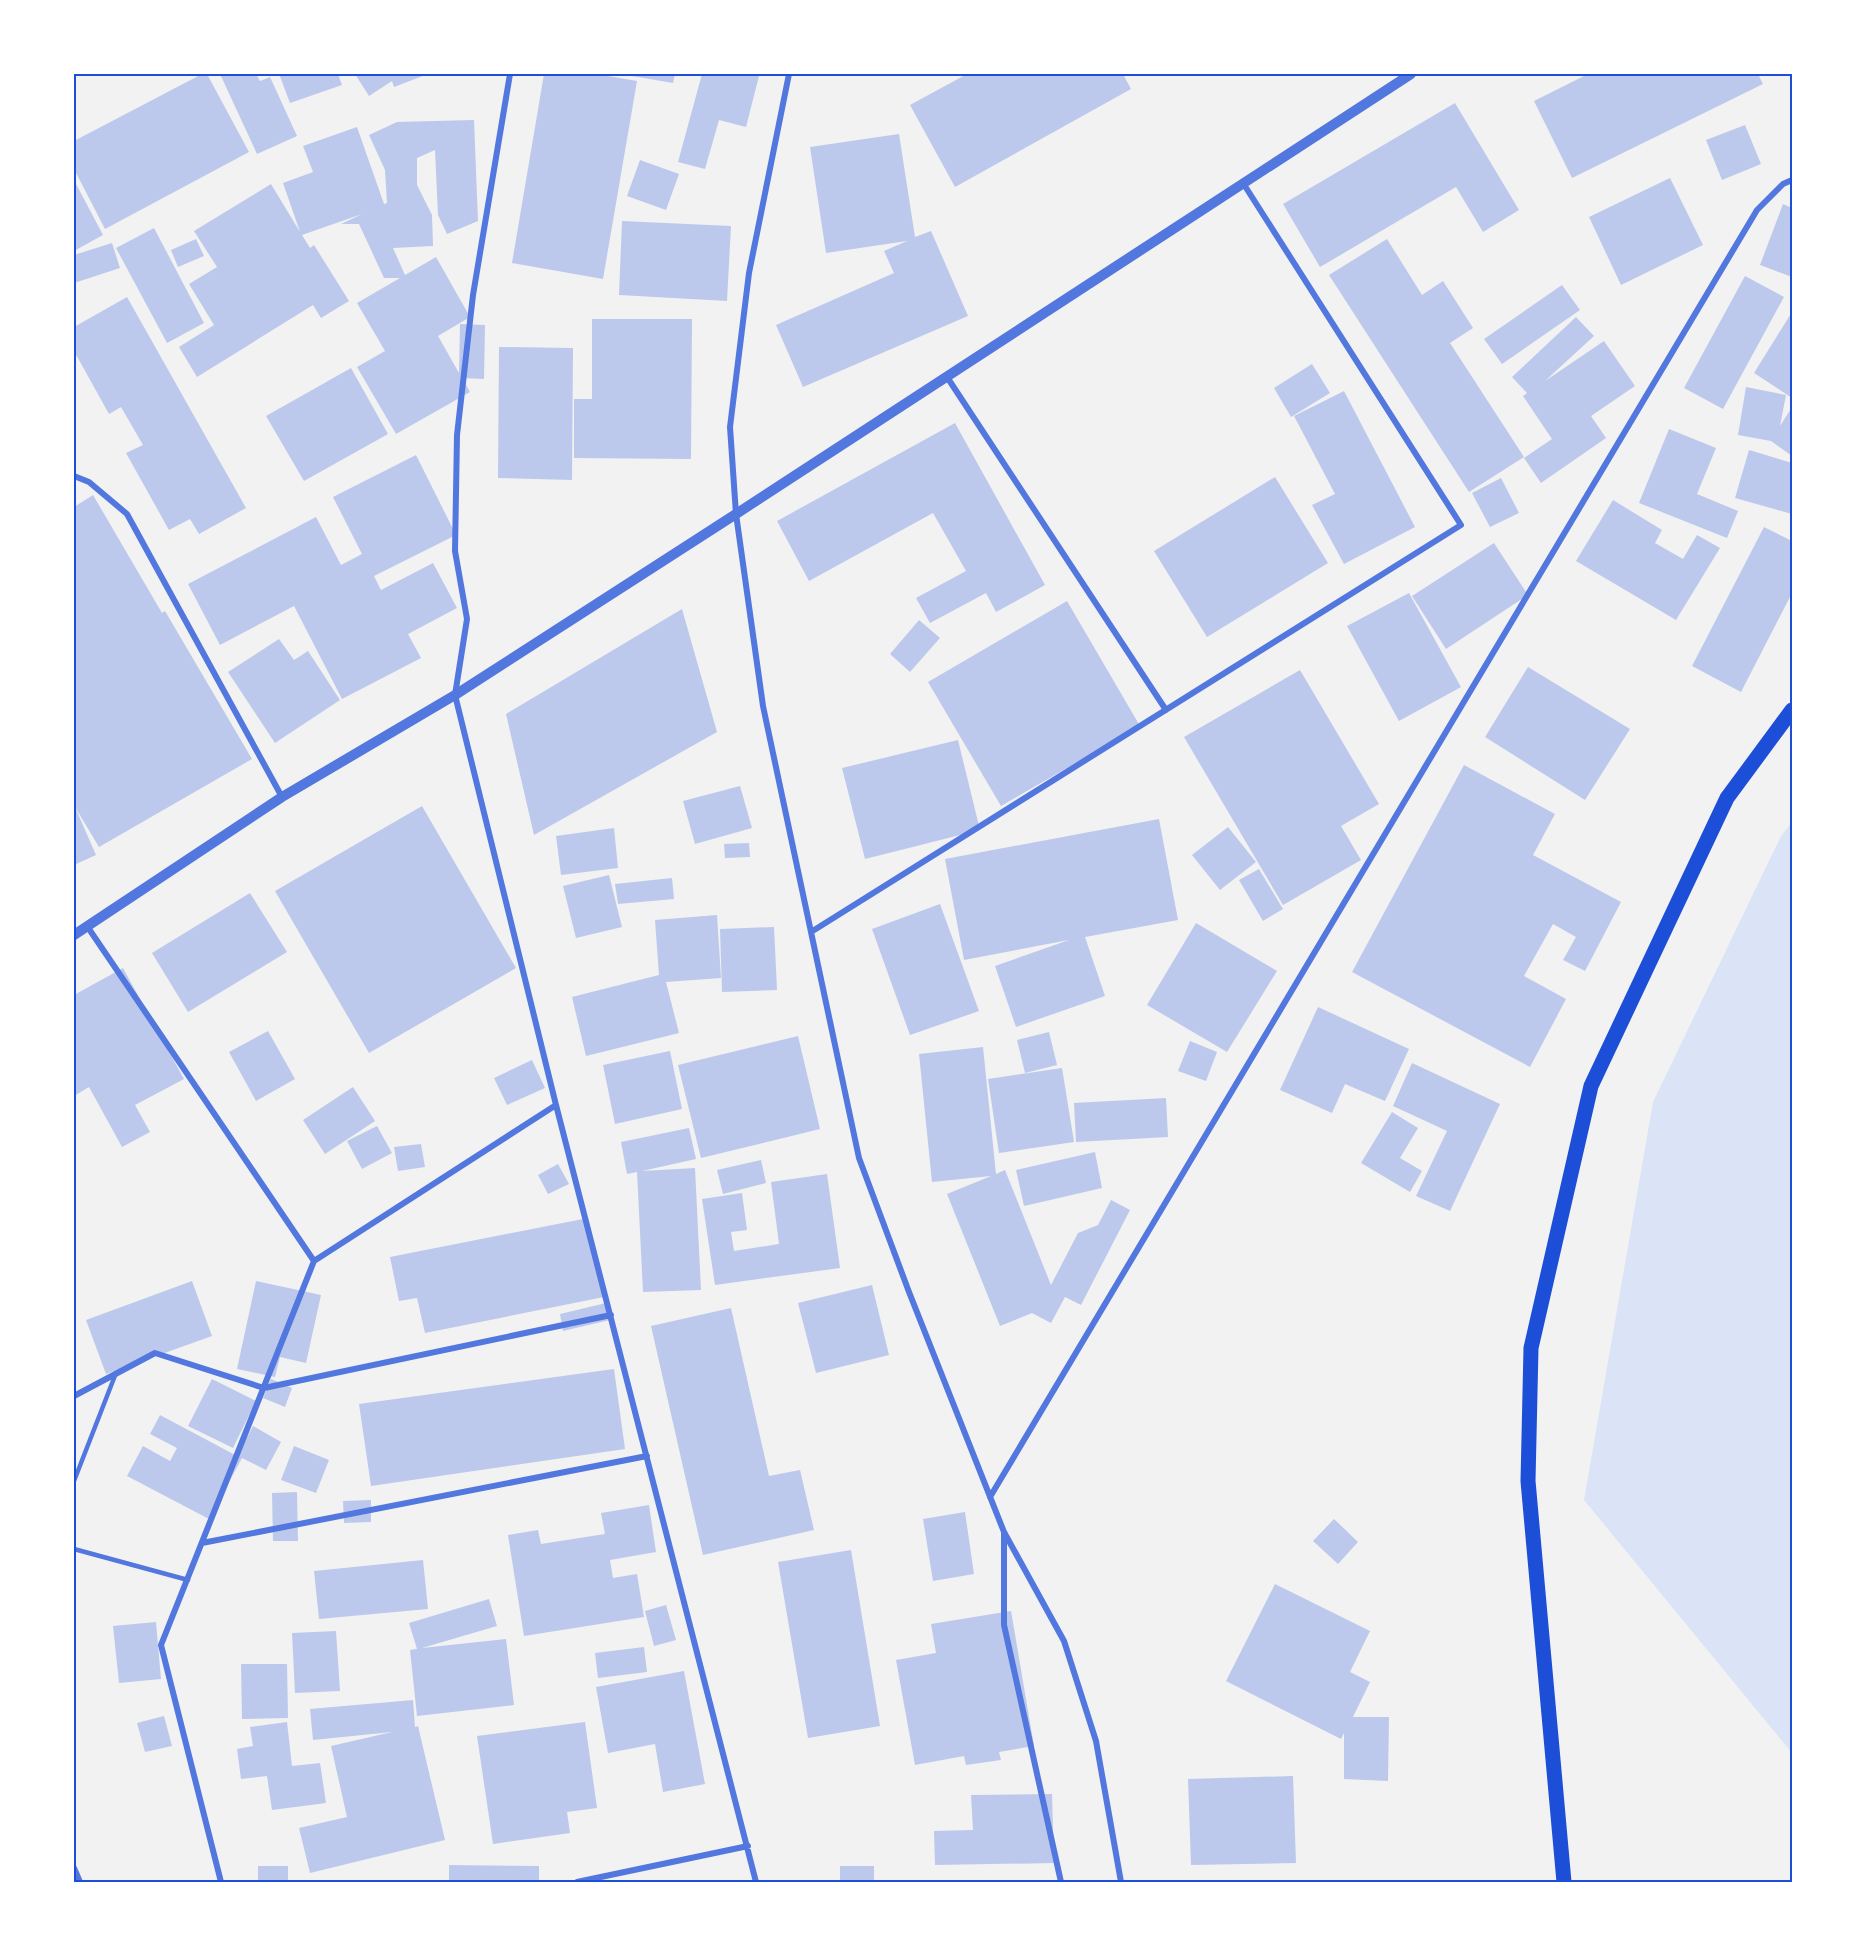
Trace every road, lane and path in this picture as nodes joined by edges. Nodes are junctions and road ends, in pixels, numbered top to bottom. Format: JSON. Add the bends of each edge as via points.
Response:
{"nodes":[{"id":1,"x":510,"y":74,"type":"edge"},
{"id":2,"x":789,"y":74,"type":"edge"},
{"id":3,"x":1410,"y":74,"type":"edge"},
{"id":4,"x":1792,"y":180,"type":"edge"},
{"id":5,"x":1244,"y":183,"type":"junction"},
{"id":6,"x":947,"y":376,"type":"junction"},
{"id":7,"x":74,"y":476,"type":"edge"},
{"id":8,"x":736,"y":514,"type":"junction"},
{"id":9,"x":455,"y":695,"type":"junction"},
{"id":10,"x":1166,"y":710,"type":"junction"},
{"id":11,"x":1792,"y":710,"type":"edge"},
{"id":12,"x":282,"y":797,"type":"junction"},
{"id":13,"x":87,"y":926,"type":"junction"},
{"id":14,"x":812,"y":932,"type":"junction"},
{"id":15,"x":74,"y":935,"type":"edge"},
{"id":16,"x":556,"y":1105,"type":"junction"},
{"id":17,"x":314,"y":1261,"type":"junction"},
{"id":18,"x":611,"y":1315,"type":"junction"},
{"id":19,"x":116,"y":1373,"type":"junction"},
{"id":20,"x":264,"y":1388,"type":"junction"},
{"id":21,"x":74,"y":1396,"type":"edge"},
{"id":22,"x":647,"y":1456,"type":"junction"},
{"id":23,"x":74,"y":1480,"type":"edge"},
{"id":24,"x":990,"y":1497,"type":"junction"},
{"id":25,"x":1004,"y":1532,"type":"junction"},
{"id":26,"x":202,"y":1543,"type":"junction"},
{"id":27,"x":74,"y":1549,"type":"edge"},
{"id":28,"x":188,"y":1580,"type":"junction"},
{"id":29,"x":748,"y":1846,"type":"junction"},
{"id":30,"x":74,"y":1868,"type":"edge"},
{"id":31,"x":80,"y":1882,"type":"edge"},
{"id":32,"x":221,"y":1882,"type":"edge"},
{"id":33,"x":577,"y":1882,"type":"edge"},
{"id":34,"x":756,"y":1882,"type":"edge"},
{"id":35,"x":1061,"y":1882,"type":"edge"},
{"id":36,"x":1121,"y":1882,"type":"edge"},
{"id":37,"x":1564,"y":1882,"type":"edge"}],
"edges":[{"from":1,"to":9,"type":"street","via":[[473,295],[459,414],[455,551],[467,619]]},
{"from":2,"to":8,"type":"street","via":[[749,273],[730,427]]},
{"from":3,"to":5,"type":"street"},
{"from":4,"to":24,"type":"street","via":[[1757,210]]},
{"from":5,"to":6,"type":"street"},
{"from":5,"to":10,"type":"street","via":[[1461,525]]},
{"from":6,"to":8,"type":"street"},
{"from":6,"to":10,"type":"street"},
{"from":7,"to":12,"type":"street","via":[[89,482],[127,514]]},
{"from":8,"to":9,"type":"street"},
{"from":8,"to":14,"type":"street","via":[[764,706]]},
{"from":9,"to":12,"type":"street"},
{"from":9,"to":16,"type":"street"},
{"from":10,"to":14,"type":"street"},
{"from":11,"to":37,"type":"main road","via":[[1727,798],[1591,1086],[1531,1348],[1528,1481]]},
{"from":12,"to":13,"type":"street"},
{"from":13,"to":15,"type":"street"},
{"from":13,"to":17,"type":"street"},
{"from":14,"to":24,"type":"street","via":[[860,1158]]},
{"from":16,"to":17,"type":"street"},
{"from":16,"to":18,"type":"street"},
{"from":17,"to":20,"type":"street"},
{"from":18,"to":20,"type":"street"},
{"from":18,"to":22,"type":"street"},
{"from":19,"to":20,"type":"street","via":[[155,1353]]},
{"from":19,"to":21,"type":"street"},
{"from":19,"to":23,"type":"lane"},
{"from":20,"to":26,"type":"street"},
{"from":22,"to":26,"type":"street"},
{"from":22,"to":29,"type":"street"},
{"from":24,"to":25,"type":"street"},
{"from":25,"to":35,"type":"street","via":[[1004,1625]]},
{"from":25,"to":36,"type":"street","via":[[1065,1641],[1096,1741]]},
{"from":26,"to":28,"type":"street"},
{"from":27,"to":28,"type":"lane"},
{"from":28,"to":32,"type":"street","via":[[162,1645]]},
{"from":29,"to":33,"type":"street"},
{"from":29,"to":34,"type":"street"},
{"from":30,"to":31,"type":"street"}]}
